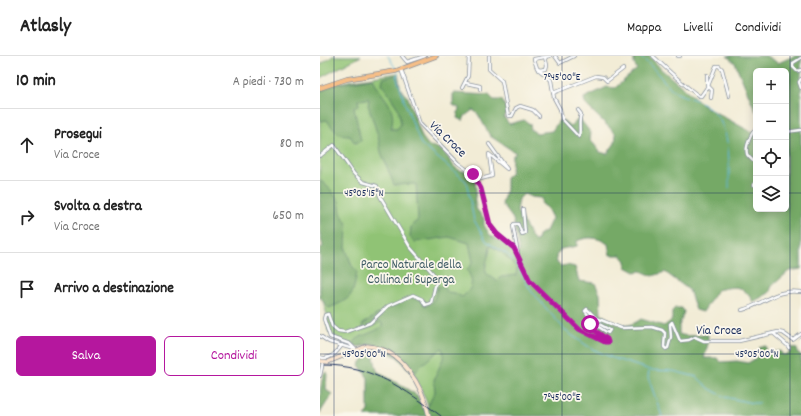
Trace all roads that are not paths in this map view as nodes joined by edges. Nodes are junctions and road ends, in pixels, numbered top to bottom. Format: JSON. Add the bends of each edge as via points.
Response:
{"nodes":[{"id":1,"x":436,"y":56,"type":"edge"},
{"id":2,"x":469,"y":56,"type":"edge"},
{"id":3,"x":489,"y":56,"type":"edge"},
{"id":4,"x":550,"y":56,"type":"edge"},
{"id":5,"x":555,"y":56,"type":"edge"},
{"id":6,"x":574,"y":56,"type":"edge"},
{"id":7,"x":653,"y":56,"type":"edge"},
{"id":8,"x":402,"y":57,"type":"edge"},
{"id":9,"x":545,"y":57,"type":"edge"},
{"id":10,"x":424,"y":58,"type":"edge"},
{"id":11,"x":801,"y":58,"type":"edge"},
{"id":12,"x":623,"y":69,"type":"dead end"},
{"id":13,"x":399,"y":70,"type":"junction"},
{"id":14,"x":538,"y":70,"type":"junction"},
{"id":15,"x":801,"y":70,"type":"edge"},
{"id":16,"x":707,"y":75,"type":"dead end"},
{"id":17,"x":801,"y":79,"type":"edge"},
{"id":18,"x":466,"y":83,"type":"junction"},
{"id":19,"x":708,"y":87,"type":"junction"},
{"id":20,"x":320,"y":88,"type":"edge"},
{"id":21,"x":462,"y":88,"type":"dead end"},
{"id":22,"x":801,"y":88,"type":"edge"},
{"id":23,"x":480,"y":89,"type":"dead end"},
{"id":24,"x":553,"y":93,"type":"junction"},
{"id":25,"x":729,"y":96,"type":"dead end"},
{"id":26,"x":711,"y":98,"type":"dead end"},
{"id":27,"x":578,"y":110,"type":"dead end"},
{"id":28,"x":539,"y":116,"type":"dead end"},
{"id":29,"x":801,"y":130,"type":"edge"},
{"id":30,"x":753,"y":132,"type":"edge"},
{"id":31,"x":789,"y":132,"type":"edge"},
{"id":32,"x":489,"y":144,"type":"dead end"},
{"id":33,"x":320,"y":156,"type":"edge"},
{"id":34,"x":753,"y":161,"type":"edge"},
{"id":35,"x":477,"y":180,"type":"junction"},
{"id":36,"x":523,"y":209,"type":"dead end"},
{"id":37,"x":517,"y":254,"type":"junction"},
{"id":38,"x":801,"y":292,"type":"edge"},
{"id":39,"x":742,"y":310,"type":"dead end"},
{"id":40,"x":772,"y":333,"type":"junction"},
{"id":41,"x":801,"y":334,"type":"edge"},
{"id":42,"x":320,"y":336,"type":"edge"},
{"id":43,"x":342,"y":345,"type":"junction"},
{"id":44,"x":789,"y":348,"type":"dead end"},
{"id":45,"x":355,"y":349,"type":"junction"},
{"id":46,"x":320,"y":357,"type":"edge"},
{"id":47,"x":322,"y":362,"type":"edge"},
{"id":48,"x":320,"y":376,"type":"edge"},
{"id":49,"x":429,"y":416,"type":"edge"}],
"edges":[{"from":1,"to":10,"type":"main road"},
{"from":2,"to":18,"type":"street"},
{"from":3,"to":28,"type":"street","via":[[489,69],[502,81],[508,116],[512,116],[520,106],[533,110]]},
{"from":4,"to":9,"type":"street"},
{"from":5,"to":6,"type":"street","via":[[560,63]]},
{"from":7,"to":19,"type":"street","via":[[699,96]]},
{"from":8,"to":10,"type":"street","via":[[407,62]]},
{"from":9,"to":14,"type":"street","via":[[546,68]]},
{"from":9,"to":14,"type":"street","via":[[534,59]]},
{"from":10,"to":13,"type":"main road"},
{"from":11,"to":15,"type":"street","via":[[793,63],[793,67],[797,71]]},
{"from":12,"to":24,"type":"street","via":[[607,81],[596,76]]},
{"from":13,"to":20,"type":"main road","via":[[334,82]]},
{"from":13,"to":35,"type":"street","name":"Via Croce","via":[[420,124]]},
{"from":14,"to":24,"type":"street","via":[[551,80]]},
{"from":16,"to":19,"type":"street"},
{"from":17,"to":22,"type":"street"},
{"from":18,"to":21,"type":"street"},
{"from":18,"to":23,"type":"street","via":[[480,86]]},
{"from":19,"to":25,"type":"street","via":[[714,69],[719,66]]},
{"from":19,"to":26,"type":"street","via":[[712,90]]},
{"from":24,"to":27,"type":"street","via":[[562,120],[578,137],[578,121],[581,114]]},
{"from":29,"to":31,"type":"street"},
{"from":30,"to":34,"type":"street","via":[[747,155]]},
{"from":32,"to":35,"type":"street","via":[[507,169],[489,154],[492,176]]},
{"from":33,"to":45,"type":"street","via":[[334,145],[354,174],[363,182],[377,186],[380,196],[410,247],[437,278],[431,302],[425,305],[422,299],[413,295],[388,306],[375,320],[355,329],[338,332],[332,326],[328,314],[325,315],[330,337],[350,344]]},
{"from":35,"to":37,"type":"street","name":"Via Croce","via":[[490,225]]},
{"from":36,"to":37,"type":"street","via":[[525,233],[522,234],[518,224],[513,226]]},
{"from":37,"to":40,"type":"street","name":"Via Croce","via":[[530,281],[557,309],[579,329],[605,342],[608,341],[591,328],[590,324],[608,333],[610,330],[592,320],[586,309],[589,309],[596,318],[621,328],[652,327],[662,330],[666,349],[670,341],[672,322],[680,341],[695,337],[704,340],[739,341]]},
{"from":38,"to":39,"type":"street","name":"Via Croce","via":[[790,290],[777,293],[755,306]]},
{"from":40,"to":41,"type":"street","name":"Via Croce","via":[[783,333],[793,340]]},
{"from":40,"to":44,"type":"street"},
{"from":42,"to":43,"type":"street","via":[[329,342]]},
{"from":43,"to":45,"type":"street"},
{"from":43,"to":46,"type":"street","via":[[329,357]]},
{"from":45,"to":47,"type":"street","via":[[331,361]]},
{"from":45,"to":49,"type":"street","via":[[371,346],[397,358],[416,383],[426,402]]},
{"from":47,"to":48,"type":"street"}]}
